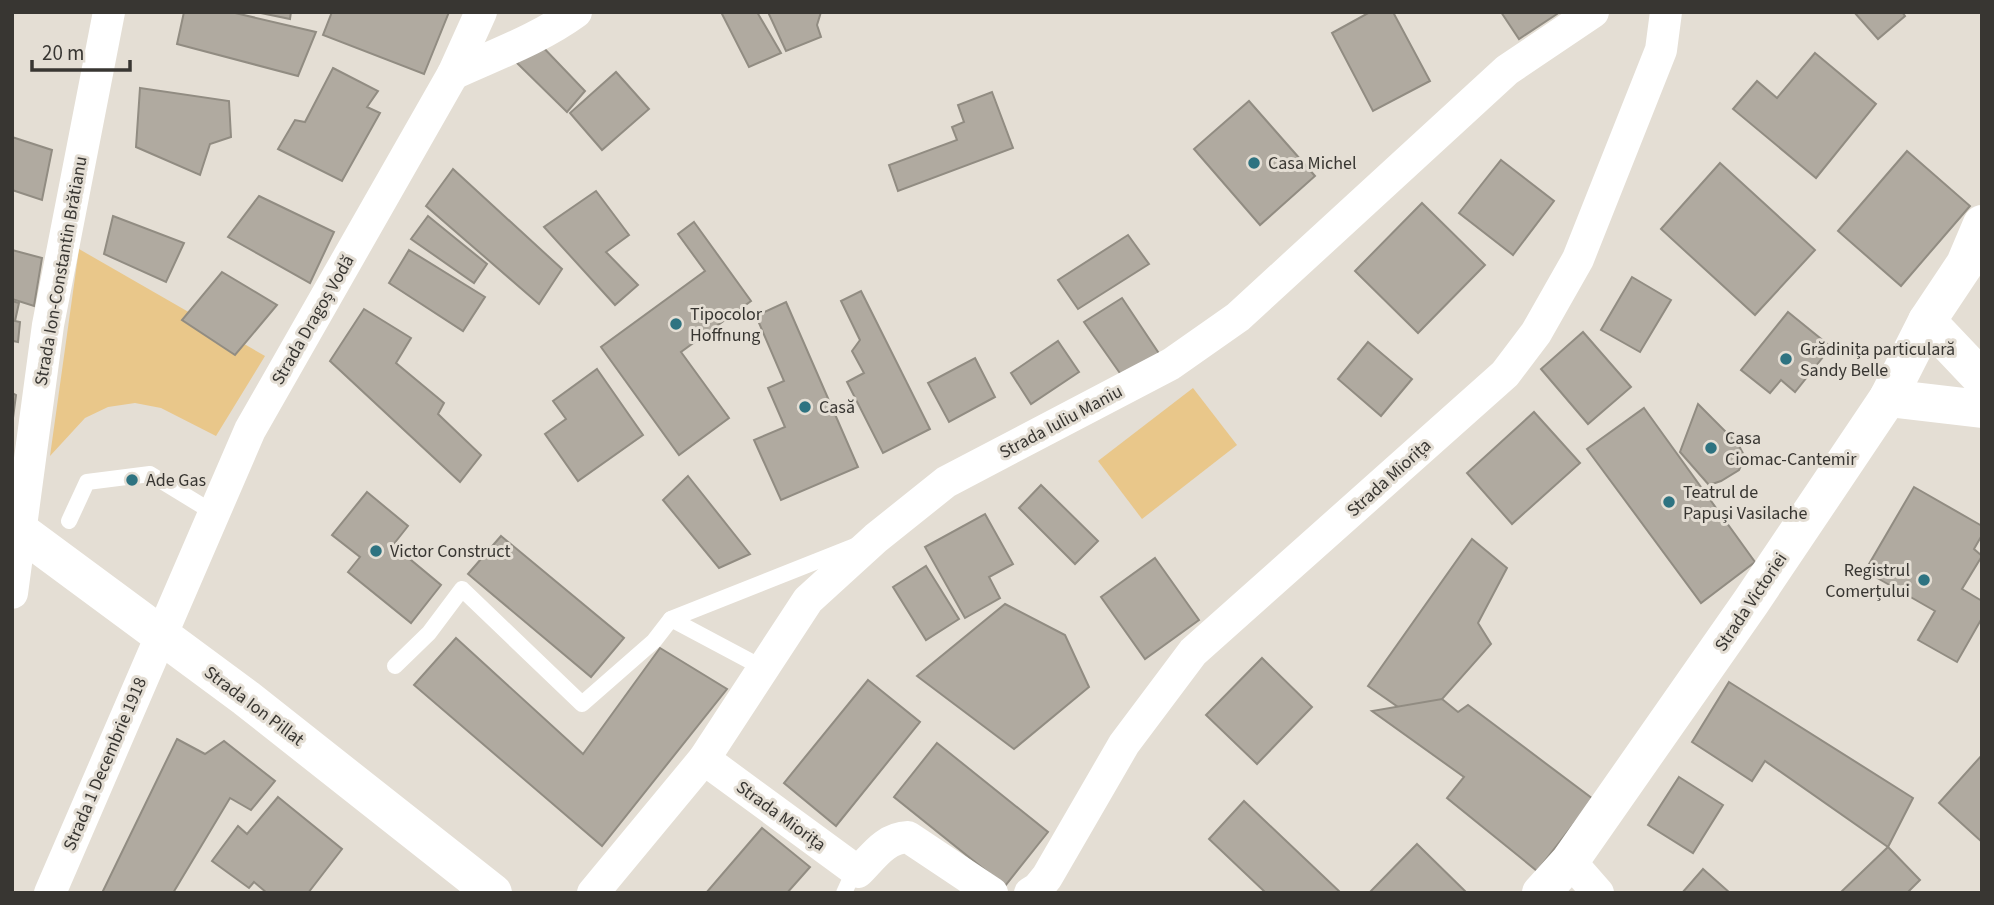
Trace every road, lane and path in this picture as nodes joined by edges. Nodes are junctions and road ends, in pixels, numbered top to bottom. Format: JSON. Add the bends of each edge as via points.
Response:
{"nodes":[{"id":1,"x":109,"y":12,"type":"edge"},
{"id":2,"x":481,"y":12,"type":"edge"},
{"id":3,"x":576,"y":12,"type":"edge"},
{"id":4,"x":1593,"y":12,"type":"edge"},
{"id":5,"x":1666,"y":12,"type":"edge"},
{"id":6,"x":453,"y":74,"type":"junction"},
{"id":7,"x":1982,"y":224,"type":"edge"},
{"id":8,"x":1927,"y":321,"type":"junction"},
{"id":9,"x":1982,"y":379,"type":"edge"},
{"id":10,"x":1888,"y":398,"type":"junction"},
{"id":11,"x":1982,"y":409,"type":"edge"},
{"id":12,"x":214,"y":513,"type":"junction"},
{"id":13,"x":69,"y":521,"type":"dead end"},
{"id":14,"x":16,"y":528,"type":"edge"},
{"id":15,"x":876,"y":538,"type":"junction"},
{"id":16,"x":12,"y":593,"type":"edge"},
{"id":17,"x":671,"y":619,"type":"junction"},
{"id":18,"x":160,"y":635,"type":"junction"},
{"id":19,"x":395,"y":666,"type":"dead end"},
{"id":20,"x":763,"y":668,"type":"junction"},
{"id":21,"x":704,"y":759,"type":"junction"},
{"id":22,"x":1570,"y":861,"type":"junction"},
{"id":23,"x":851,"y":882,"type":"edge"},
{"id":24,"x":50,"y":893,"type":"edge"},
{"id":25,"x":493,"y":893,"type":"edge"},
{"id":26,"x":593,"y":893,"type":"edge"},
{"id":27,"x":992,"y":893,"type":"edge"},
{"id":28,"x":1030,"y":893,"type":"edge"},
{"id":29,"x":1541,"y":893,"type":"edge"},
{"id":30,"x":1598,"y":893,"type":"edge"}],
"edges":[{"from":1,"to":14,"type":"street","name":"Strada Ion-Constantin Brătianu","via":[[48,325],[30,469]]},
{"from":2,"to":6,"type":"street","name":"Strada Dragoș Vodă"},
{"from":3,"to":6,"type":"street"},
{"from":4,"to":15,"type":"street","name":"Strada Iuliu Maniu","via":[[1507,70],[1238,317],[1171,364],[946,482]]},
{"from":5,"to":28,"type":"street","name":"Strada Miorița","via":[[1661,50],[1578,259],[1536,333],[1505,373],[1193,652],[1124,744],[1046,877]]},
{"from":6,"to":12,"type":"street","name":"Strada Dragoș Vodă","via":[[250,430]]},
{"from":7,"to":8,"type":"street","name":"Strada Victoriei","via":[[1965,264]]},
{"from":8,"to":9,"type":"street"},
{"from":8,"to":10,"type":"street","name":"Strada Victoriei"},
{"from":10,"to":11,"type":"street"},
{"from":10,"to":22,"type":"street","name":"Strada Victoriei"},
{"from":12,"to":13,"type":"lane","via":[[150,474],[87,482]]},
{"from":12,"to":18,"type":"street","name":"Strada Dragoș Vodă"},
{"from":14,"to":16,"type":"street","name":"Strada Ion-Constantin Brătianu"},
{"from":14,"to":18,"type":"street","name":"Strada Ion Pillat"},
{"from":15,"to":17,"type":"lane"},
{"from":15,"to":20,"type":"street","name":"Strada Iuliu Maniu","via":[[808,600]]},
{"from":17,"to":19,"type":"lane","via":[[654,641],[582,704],[462,589],[429,633]]},
{"from":17,"to":20,"type":"lane"},
{"from":18,"to":24,"type":"street","name":"Strada 1 Decembrie 1918"},
{"from":18,"to":25,"type":"street","name":"Strada Ion Pillat"},
{"from":20,"to":21,"type":"street","name":"Strada Iuliu Maniu"},
{"from":21,"to":23,"type":"street","name":"Strada Miorița"},
{"from":21,"to":26,"type":"street","name":"Strada Iuliu Maniu"},
{"from":22,"to":29,"type":"street","name":"Strada Victoriei"},
{"from":22,"to":30,"type":"street"},
{"from":23,"to":27,"type":"street","name":"Strada Miorița","via":[[886,842],[908,837]]}]}
